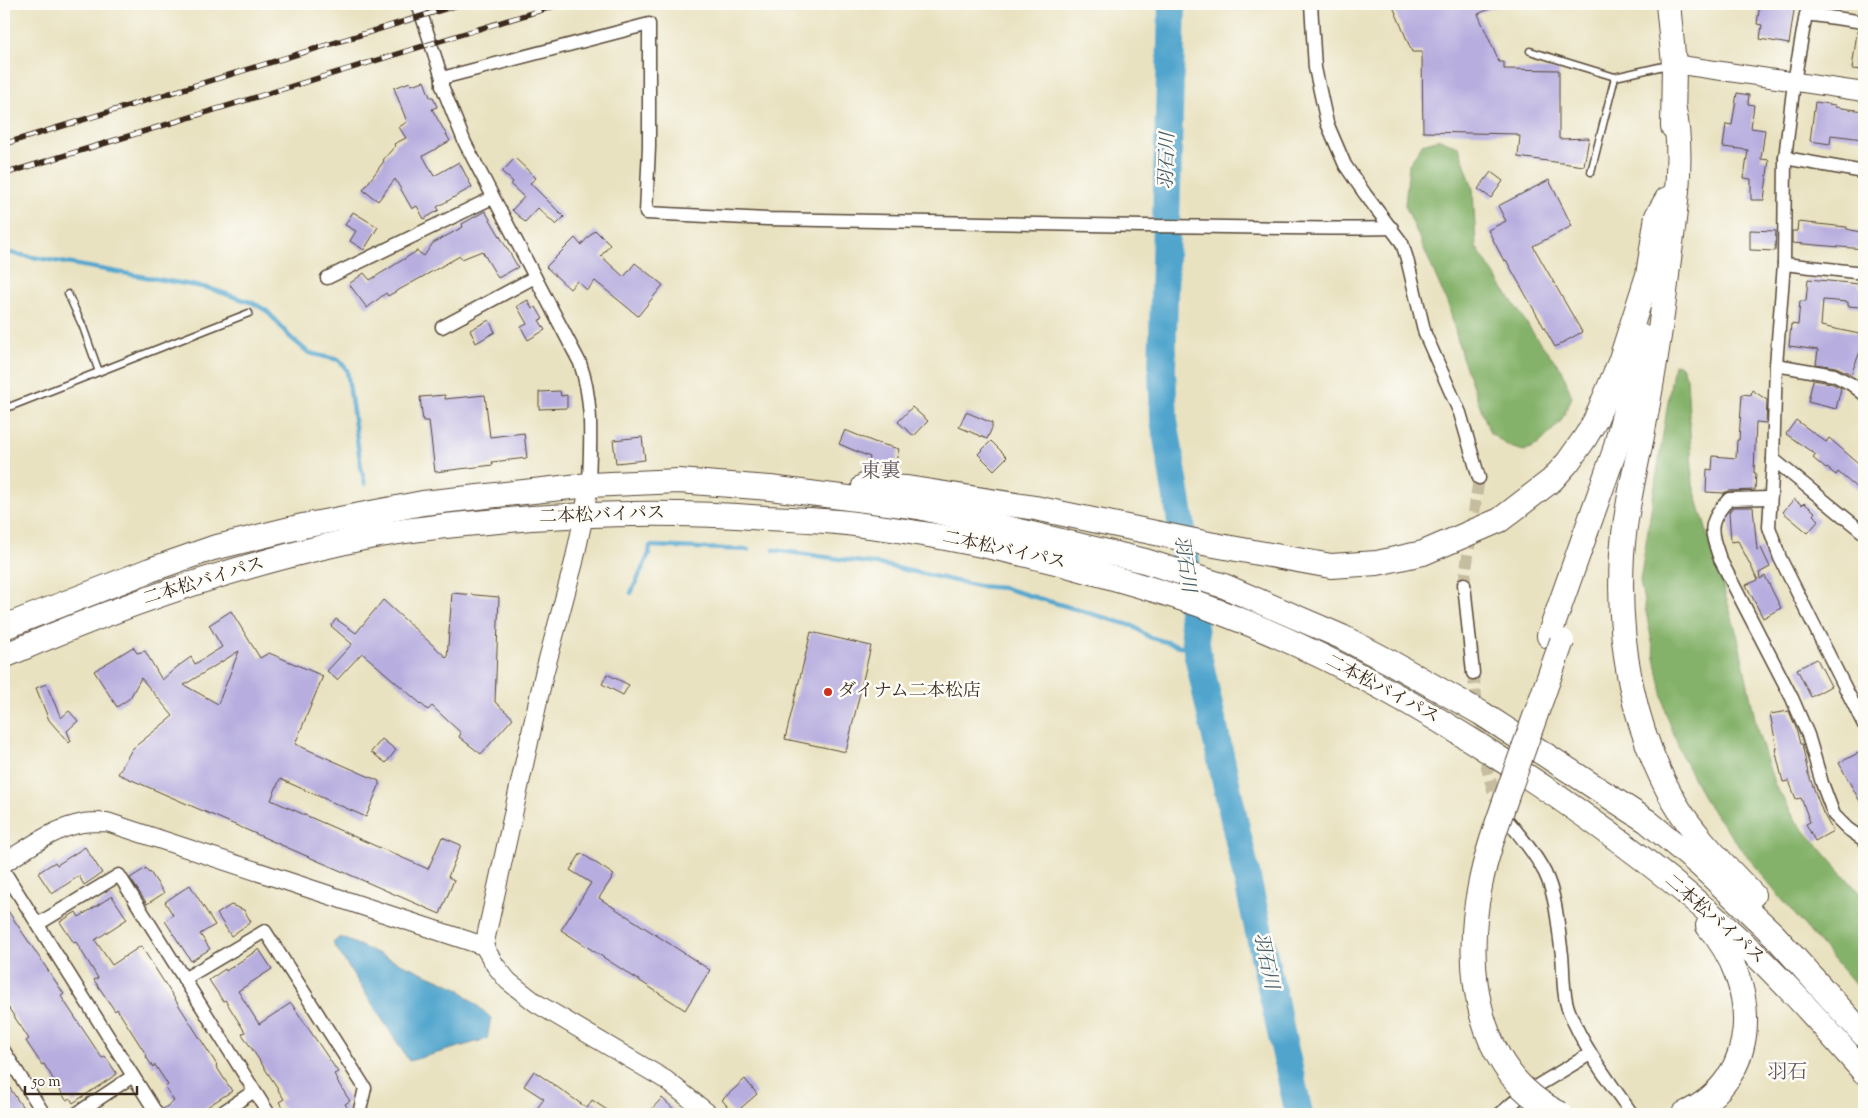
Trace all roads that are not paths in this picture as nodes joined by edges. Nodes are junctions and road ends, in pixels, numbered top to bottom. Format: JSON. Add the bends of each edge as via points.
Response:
{"nodes":[{"id":1,"x":418,"y":4,"type":"edge"},
{"id":2,"x":1311,"y":4,"type":"edge"},
{"id":3,"x":1668,"y":4,"type":"edge"},
{"id":4,"x":1864,"y":22,"type":"edge"},
{"id":5,"x":1530,"y":51,"type":"dead end"},
{"id":6,"x":1674,"y":64,"type":"junction"},
{"id":7,"x":1615,"y":77,"type":"junction"},
{"id":8,"x":442,"y":78,"type":"junction"},
{"id":9,"x":1794,"y":82,"type":"junction"},
{"id":10,"x":1864,"y":92,"type":"edge"},
{"id":11,"x":1674,"y":110,"type":"junction"},
{"id":12,"x":1785,"y":158,"type":"junction"},
{"id":13,"x":1591,"y":172,"type":"dead end"},
{"id":14,"x":1864,"y":172,"type":"edge"},
{"id":15,"x":492,"y":198,"type":"junction"},
{"id":16,"x":1667,"y":199,"type":"junction"},
{"id":17,"x":1392,"y":228,"type":"junction"},
{"id":18,"x":1784,"y":264,"type":"junction"},
{"id":19,"x":1864,"y":273,"type":"edge"},
{"id":20,"x":535,"y":276,"type":"junction"},
{"id":21,"x":327,"y":278,"type":"dead end"},
{"id":22,"x":1667,"y":282,"type":"junction"},
{"id":23,"x":68,"y":294,"type":"dead end"},
{"id":24,"x":249,"y":312,"type":"dead end"},
{"id":25,"x":442,"y":327,"type":"dead end"},
{"id":26,"x":1776,"y":366,"type":"junction"},
{"id":27,"x":99,"y":372,"type":"junction"},
{"id":28,"x":1864,"y":394,"type":"edge"},
{"id":29,"x":4,"y":409,"type":"edge"},
{"id":30,"x":1773,"y":459,"type":"junction"},
{"id":31,"x":1479,"y":478,"type":"tunnel mouth"},
{"id":32,"x":679,"y":481,"type":"junction"},
{"id":33,"x":588,"y":484,"type":"junction"},
{"id":34,"x":1770,"y":498,"type":"junction"},
{"id":35,"x":584,"y":515,"type":"junction"},
{"id":36,"x":1864,"y":533,"type":"edge"},
{"id":37,"x":1464,"y":584,"type":"tunnel mouth"},
{"id":38,"x":4,"y":627,"type":"edge"},
{"id":39,"x":1555,"y":638,"type":"junction"},
{"id":40,"x":4,"y":656,"type":"edge"},
{"id":41,"x":1473,"y":673,"type":"tunnel mouth"},
{"id":42,"x":1864,"y":724,"type":"edge"},
{"id":43,"x":1502,"y":815,"type":"tunnel mouth"},
{"id":44,"x":1864,"y":840,"type":"edge"},
{"id":45,"x":1637,"y":855,"type":"junction"},
{"id":46,"x":4,"y":863,"type":"edge"},
{"id":47,"x":4,"y":871,"type":"edge"},
{"id":48,"x":38,"y":924,"type":"junction"},
{"id":49,"x":484,"y":946,"type":"junction"},
{"id":50,"x":184,"y":979,"type":"junction"},
{"id":51,"x":1864,"y":1019,"type":"edge"},
{"id":52,"x":1864,"y":1035,"type":"edge"},
{"id":53,"x":4,"y":1051,"type":"edge"},
{"id":54,"x":1590,"y":1054,"type":"junction"},
{"id":55,"x":1864,"y":1072,"type":"edge"},
{"id":56,"x":133,"y":1076,"type":"junction"},
{"id":57,"x":254,"y":1091,"type":"junction"},
{"id":58,"x":44,"y":1114,"type":"edge"},
{"id":59,"x":76,"y":1114,"type":"edge"},
{"id":60,"x":157,"y":1114,"type":"edge"},
{"id":61,"x":220,"y":1114,"type":"edge"},
{"id":62,"x":269,"y":1114,"type":"edge"},
{"id":63,"x":359,"y":1114,"type":"edge"},
{"id":64,"x":709,"y":1114,"type":"edge"},
{"id":65,"x":1500,"y":1114,"type":"edge"},
{"id":66,"x":1536,"y":1114,"type":"edge"},
{"id":67,"x":1561,"y":1114,"type":"edge"},
{"id":68,"x":1632,"y":1114,"type":"edge"},
{"id":69,"x":1684,"y":1114,"type":"edge"}],
"edges":[{"from":1,"to":8,"type":"street"},
{"from":2,"to":17,"type":"street","via":[[1315,68],[1327,123],[1345,165]]},
{"from":3,"to":6,"type":"highway"},
{"from":4,"to":9,"type":"street","via":[[1806,14]]},
{"from":5,"to":7,"type":"lane"},
{"from":6,"to":7,"type":"lane"},
{"from":6,"to":9,"type":"street"},
{"from":6,"to":11,"type":"highway"},
{"from":7,"to":13,"type":"lane"},
{"from":8,"to":15,"type":"street","via":[[442,86],[465,143]]},
{"from":8,"to":17,"type":"street","via":[[649,24],[646,213],[767,219]]},
{"from":9,"to":10,"type":"street"},
{"from":9,"to":12,"type":"street"},
{"from":11,"to":16,"type":"highway"},
{"from":11,"to":22,"type":"highway","via":[[1678,151]]},
{"from":12,"to":14,"type":"street"},
{"from":12,"to":18,"type":"street"},
{"from":15,"to":20,"type":"street"},
{"from":15,"to":21,"type":"street"},
{"from":16,"to":32,"type":"highway","via":[[1657,216],[1648,275],[1620,362],[1595,421],[1568,462],[1552,480],[1500,520],[1423,553],[1377,563],[1331,566],[1035,508],[907,488],[733,478]]},
{"from":16,"to":39,"type":"highway","via":[[1659,277],[1614,453]]},
{"from":17,"to":31,"type":"street","via":[[1402,243],[1425,334],[1460,412]]},
{"from":18,"to":19,"type":"street"},
{"from":18,"to":26,"type":"street"},
{"from":20,"to":25,"type":"street"},
{"from":20,"to":33,"type":"street","via":[[574,347],[585,376],[590,408]]},
{"from":22,"to":39,"type":"highway","via":[[1656,310],[1639,397],[1621,465]]},
{"from":22,"to":51,"type":"highway","via":[[1622,552],[1622,624],[1637,711],[1662,775],[1694,830]]},
{"from":23,"to":27,"type":"lane"},
{"from":24,"to":27,"type":"lane"},
{"from":26,"to":28,"type":"street","via":[[1834,375]]},
{"from":26,"to":30,"type":"street"},
{"from":27,"to":29,"type":"lane"},
{"from":30,"to":34,"type":"street"},
{"from":30,"to":36,"type":"street"},
{"from":32,"to":33,"type":"highway","name":"二本松バイパス"},
{"from":32,"to":52,"type":"highway","name":"二本松バイパス","via":[[770,488],[919,507],[1145,561],[1224,586],[1342,637],[1481,713],[1647,821],[1700,864],[1774,935]]},
{"from":33,"to":35,"type":"street"},
{"from":33,"to":38,"type":"highway","name":"二本松バイパス","via":[[423,502],[304,526],[195,554]]},
{"from":34,"to":42,"type":"street","via":[[1768,527],[1772,538]]},
{"from":34,"to":44,"type":"street","via":[[1729,499],[1713,519],[1713,538],[1720,559],[1792,698],[1808,735],[1830,808],[1838,819]]},
{"from":35,"to":40,"type":"highway","name":"二本松バイパス","via":[[438,526],[348,541],[227,572],[145,599]]},
{"from":35,"to":45,"type":"highway","name":"二本松バイパス","via":[[721,514],[850,524],[1037,556],[1152,589],[1284,638],[1347,669],[1418,708],[1561,797]]},
{"from":35,"to":49,"type":"street","via":[[544,674]]},
{"from":37,"to":41,"type":"street"},
{"from":39,"to":66,"type":"highway","via":[[1491,799],[1470,866],[1459,956],[1466,1007],[1482,1049],[1504,1085]]},
{"from":39,"to":67,"type":"highway","bridge":true,"via":[[1480,885],[1474,935],[1476,988],[1490,1038],[1503,1062],[1526,1091]]},
{"from":43,"to":54,"type":"street","via":[[1532,851],[1545,874],[1553,897],[1565,998]]},
{"from":45,"to":55,"type":"highway","name":"二本松バイパス","via":[[1746,946],[1799,998]]},
{"from":45,"to":69,"type":"highway","via":[[1722,942],[1736,970],[1743,996],[1745,1033],[1737,1064],[1710,1098]]},
{"from":46,"to":49,"type":"street","via":[[64,828],[107,822]]},
{"from":47,"to":48,"type":"street"},
{"from":48,"to":50,"type":"street","via":[[119,876]]},
{"from":48,"to":56,"type":"street"},
{"from":49,"to":64,"type":"street","via":[[508,982],[536,1003],[666,1080]]},
{"from":50,"to":57,"type":"street"},
{"from":50,"to":63,"type":"street","via":[[265,931],[365,1088]]},
{"from":53,"to":58,"type":"street"},
{"from":54,"to":65,"type":"street","via":[[1522,1095]]},
{"from":54,"to":68,"type":"street"},
{"from":56,"to":59,"type":"street"},
{"from":56,"to":60,"type":"street"},
{"from":57,"to":61,"type":"street"},
{"from":57,"to":62,"type":"street"}]}
